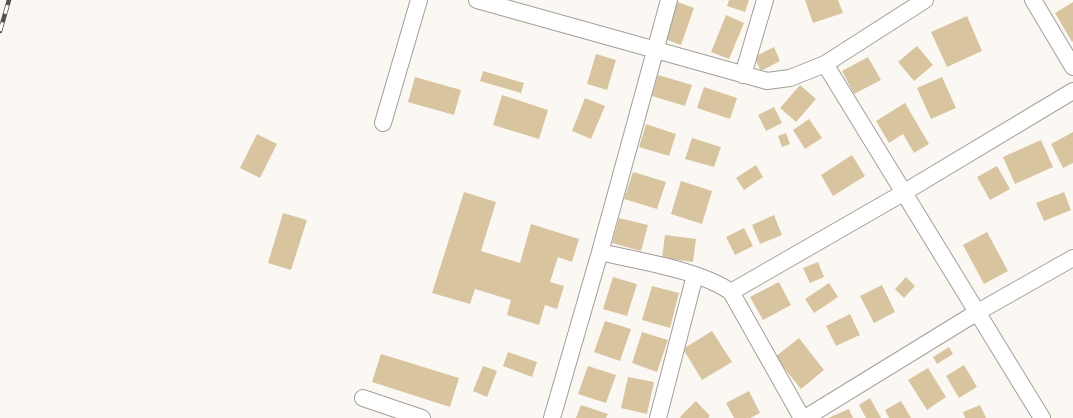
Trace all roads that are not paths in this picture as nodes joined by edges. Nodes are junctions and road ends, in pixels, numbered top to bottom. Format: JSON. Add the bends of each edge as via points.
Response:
{"nodes":[{"id":1,"x":419,"y":0,"type":"edge"},
{"id":2,"x":477,"y":0,"type":"edge"},
{"id":3,"x":669,"y":0,"type":"edge"},
{"id":4,"x":765,"y":0,"type":"edge"},
{"id":5,"x":925,"y":0,"type":"edge"},
{"id":6,"x":1033,"y":0,"type":"edge"},
{"id":7,"x":657,"y":50,"type":"junction"},
{"id":8,"x":825,"y":64,"type":"junction"},
{"id":9,"x":1073,"y":67,"type":"edge"},
{"id":10,"x":743,"y":75,"type":"junction"},
{"id":11,"x":1073,"y":91,"type":"edge"},
{"id":12,"x":383,"y":123,"type":"dead end"},
{"id":13,"x":904,"y":193,"type":"junction"},
{"id":14,"x":600,"y":252,"type":"junction"},
{"id":15,"x":1073,"y":258,"type":"edge"},
{"id":16,"x":695,"y":275,"type":"junction"},
{"id":17,"x":731,"y":292,"type":"junction"},
{"id":18,"x":976,"y":313,"type":"junction"},
{"id":19,"x":363,"y":398,"type":"dead end"},
{"id":20,"x":422,"y":418,"type":"edge"},
{"id":21,"x":552,"y":418,"type":"edge"},
{"id":22,"x":658,"y":418,"type":"edge"},
{"id":23,"x":804,"y":418,"type":"edge"},
{"id":24,"x":1042,"y":418,"type":"edge"}],
"edges":[{"from":1,"to":12,"type":"street"},
{"from":2,"to":7,"type":"street"},
{"from":3,"to":7,"type":"street"},
{"from":4,"to":10,"type":"street"},
{"from":5,"to":8,"type":"street"},
{"from":6,"to":9,"type":"street"},
{"from":7,"to":10,"type":"street"},
{"from":7,"to":14,"type":"street"},
{"from":8,"to":10,"type":"street","via":[[790,78],[768,81]]},
{"from":8,"to":13,"type":"street"},
{"from":11,"to":13,"type":"street"},
{"from":13,"to":17,"type":"street"},
{"from":13,"to":18,"type":"street"},
{"from":14,"to":16,"type":"street"},
{"from":14,"to":21,"type":"street"},
{"from":15,"to":18,"type":"street"},
{"from":16,"to":17,"type":"street","via":[[717,282]]},
{"from":16,"to":22,"type":"street"},
{"from":17,"to":23,"type":"street"},
{"from":18,"to":23,"type":"street"},
{"from":18,"to":24,"type":"street"},
{"from":19,"to":20,"type":"street"}]}
